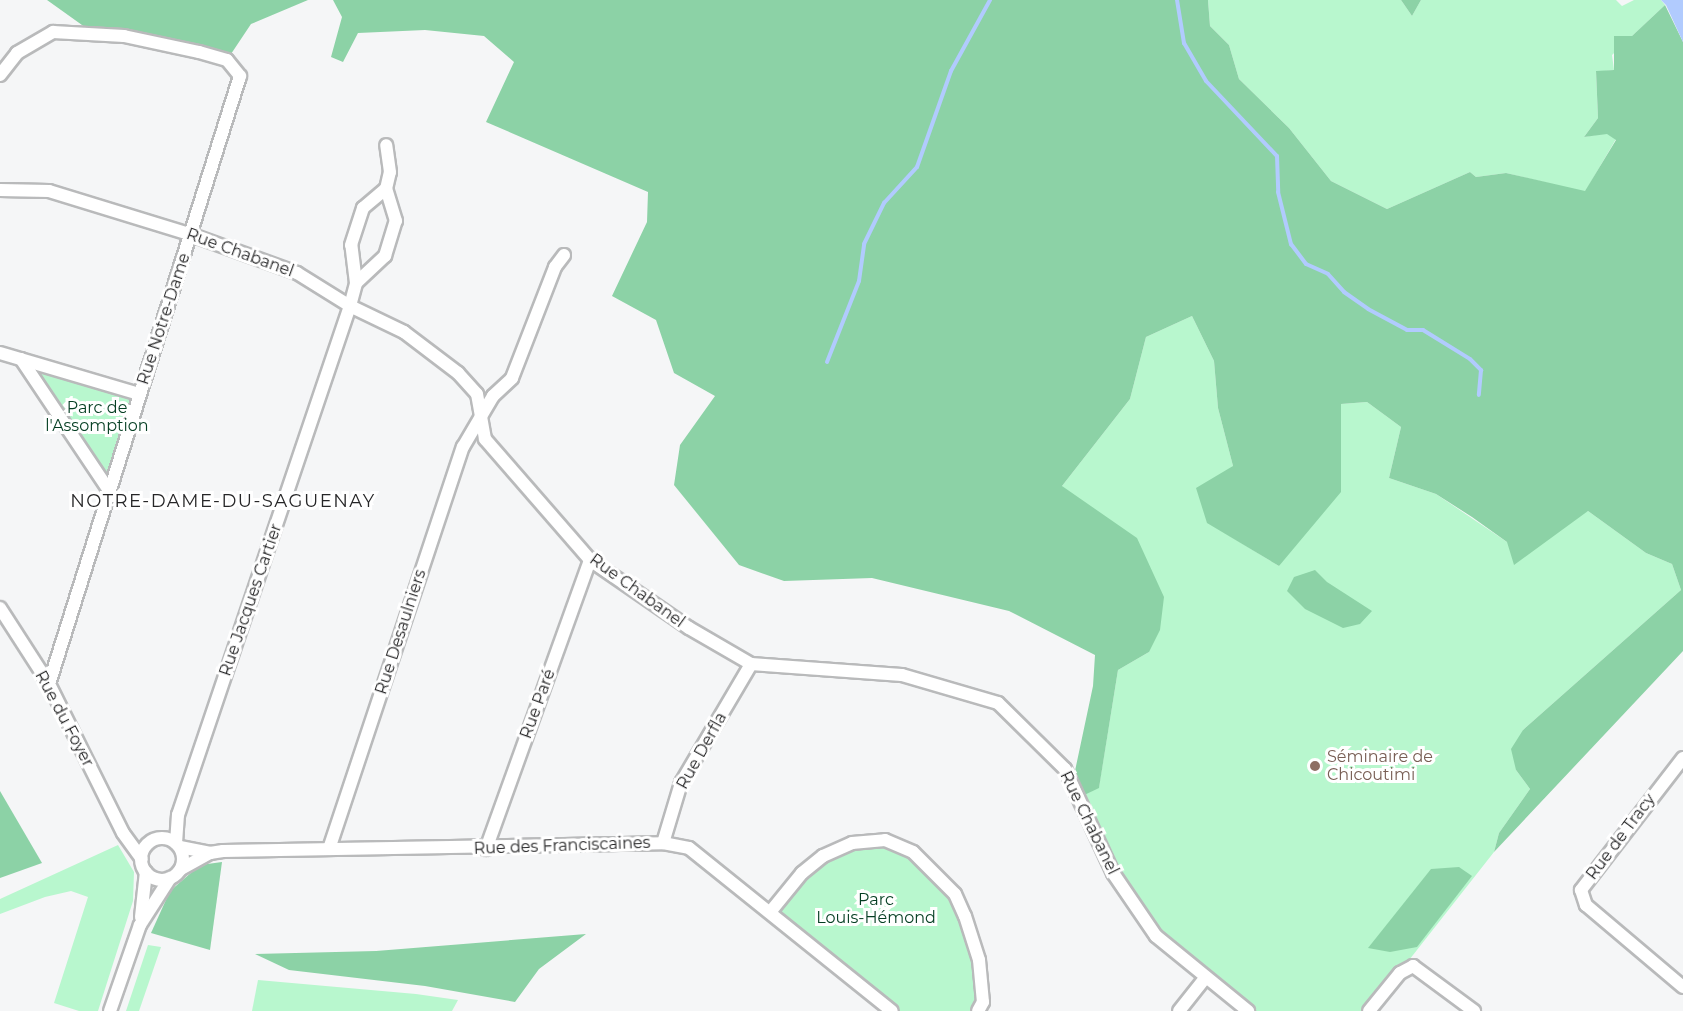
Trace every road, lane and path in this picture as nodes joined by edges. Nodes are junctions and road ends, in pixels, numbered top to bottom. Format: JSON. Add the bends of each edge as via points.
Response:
{"nodes":[{"id":1,"x":0,"y":75,"type":"edge"},
{"id":2,"x":386,"y":145,"type":"dead end"},
{"id":3,"x":386,"y":189,"type":"junction"},
{"id":4,"x":0,"y":190,"type":"edge"},
{"id":5,"x":192,"y":235,"type":"junction"},
{"id":6,"x":564,"y":255,"type":"dead end"},
{"id":7,"x":356,"y":283,"type":"junction"},
{"id":8,"x":350,"y":306,"type":"junction"},
{"id":9,"x":0,"y":353,"type":"edge"},
{"id":10,"x":21,"y":359,"type":"junction"},
{"id":11,"x":139,"y":394,"type":"junction"},
{"id":12,"x":481,"y":419,"type":"junction"},
{"id":13,"x":108,"y":489,"type":"junction"},
{"id":14,"x":590,"y":560,"type":"junction"},
{"id":15,"x":0,"y":608,"type":"edge"},
{"id":16,"x":751,"y":664,"type":"junction"},
{"id":17,"x":48,"y":684,"type":"junction"},
{"id":18,"x":1683,"y":758,"type":"edge"},
{"id":19,"x":178,"y":815,"type":"junction"},
{"id":20,"x":123,"y":833,"type":"junction"},
{"id":21,"x":153,"y":840,"type":"junction"},
{"id":22,"x":663,"y":843,"type":"junction"},
{"id":23,"x":178,"y":845,"type":"junction"},
{"id":24,"x":329,"y":849,"type":"junction"},
{"id":25,"x":486,"y":849,"type":"junction"},
{"id":26,"x":210,"y":853,"type":"junction"},
{"id":27,"x":141,"y":859,"type":"junction"},
{"id":28,"x":181,"y":869,"type":"junction"},
{"id":29,"x":146,"y":872,"type":"junction"},
{"id":30,"x":170,"y":878,"type":"junction"},
{"id":31,"x":771,"y":911,"type":"junction"},
{"id":32,"x":140,"y":925,"type":"junction"},
{"id":33,"x":1206,"y":977,"type":"junction"},
{"id":34,"x":1683,"y":987,"type":"edge"},
{"id":35,"x":110,"y":1011,"type":"edge"},
{"id":36,"x":892,"y":1011,"type":"edge"},
{"id":37,"x":978,"y":1011,"type":"edge"},
{"id":38,"x":1179,"y":1011,"type":"edge"},
{"id":39,"x":1248,"y":1011,"type":"edge"},
{"id":40,"x":1369,"y":1011,"type":"edge"},
{"id":41,"x":1474,"y":1011,"type":"edge"}],
"edges":[{"from":1,"to":5,"type":"street","name":"Rue Notre-Dame","via":[[16,53],[52,32],[124,36],[227,60],[240,76]]},
{"from":2,"to":3,"type":"street","via":[[390,172]]},
{"from":3,"to":7,"type":"street","name":"Rue Jacques Cartier","via":[[363,208],[351,245]]},
{"from":3,"to":7,"type":"street","via":[[396,220],[385,256]]},
{"from":4,"to":5,"type":"street","name":"Rue Chabanel","via":[[49,191]]},
{"from":5,"to":8,"type":"street","name":"Rue Chabanel","via":[[297,273]]},
{"from":5,"to":11,"type":"street","name":"Rue Notre-Dame"},
{"from":6,"to":12,"type":"street","name":"Rue Desaulniers","via":[[555,267],[512,378],[493,396]]},
{"from":7,"to":8,"type":"street","name":"Rue Jacques Cartier"},
{"from":8,"to":12,"type":"street","name":"Rue Chabanel","via":[[404,332],[458,373],[477,394]]},
{"from":8,"to":19,"type":"street","name":"Rue Jacques Cartier"},
{"from":9,"to":10,"type":"street"},
{"from":10,"to":11,"type":"street"},
{"from":10,"to":13,"type":"street"},
{"from":11,"to":13,"type":"street","name":"Rue Notre-Dame"},
{"from":12,"to":14,"type":"street","name":"Rue Chabanel","via":[[485,439]]},
{"from":12,"to":24,"type":"street","name":"Rue Desaulniers","via":[[463,447]]},
{"from":13,"to":17,"type":"street","name":"Rue Notre-Dame"},
{"from":14,"to":16,"type":"street","name":"Rue Chabanel","via":[[689,628]]},
{"from":14,"to":25,"type":"street","name":"Rue Paré"},
{"from":15,"to":17,"type":"street","name":"Rue du Foyer"},
{"from":16,"to":22,"type":"street","name":"Rue Derfla","via":[[681,783]]},
{"from":16,"to":33,"type":"street","name":"Rue Chabanel","via":[[902,675],[998,703],[1065,769],[1113,873],[1156,936]]},
{"from":17,"to":20,"type":"street","name":"Rue du Foyer"},
{"from":18,"to":34,"type":"street","name":"Rue de Tracy","via":[[1581,890],[1586,905]]},
{"from":19,"to":21,"type":"street","name":"Rue Jacques Cartier"},
{"from":19,"to":23,"type":"street","name":"Rue Jacques Cartier"},
{"from":20,"to":21,"type":"street"},
{"from":20,"to":27,"type":"street","name":"Rue du Foyer"},
{"from":21,"to":23,"type":"street"},
{"from":21,"to":27,"type":"street"},
{"from":22,"to":25,"type":"street","name":"Rue des Franciscaines"},
{"from":22,"to":31,"type":"street","name":"Rue des Franciscaines","via":[[689,848]]},
{"from":23,"to":26,"type":"street","name":"Rue des Franciscaines"},
{"from":23,"to":28,"type":"street"},
{"from":24,"to":25,"type":"street","name":"Rue des Franciscaines"},
{"from":24,"to":26,"type":"street","name":"Rue des Franciscaines"},
{"from":26,"to":28,"type":"street","name":"Rue des Franciscaines"},
{"from":27,"to":29,"type":"street"},
{"from":28,"to":30,"type":"street"},
{"from":29,"to":30,"type":"street","via":[[157,879]]},
{"from":29,"to":32,"type":"street"},
{"from":30,"to":32,"type":"street"},
{"from":31,"to":36,"type":"street","name":"Rue des Franciscaines"},
{"from":31,"to":37,"type":"street","via":[[802,873],[823,856],[852,843],[885,840],[913,852],[955,894],[965,916],[979,960],[983,1002]]},
{"from":32,"to":35,"type":"street"},
{"from":33,"to":38,"type":"street"},
{"from":33,"to":39,"type":"street","name":"Rue Chabanel"},
{"from":40,"to":41,"type":"street","via":[[1400,973],[1413,966]]}]}
